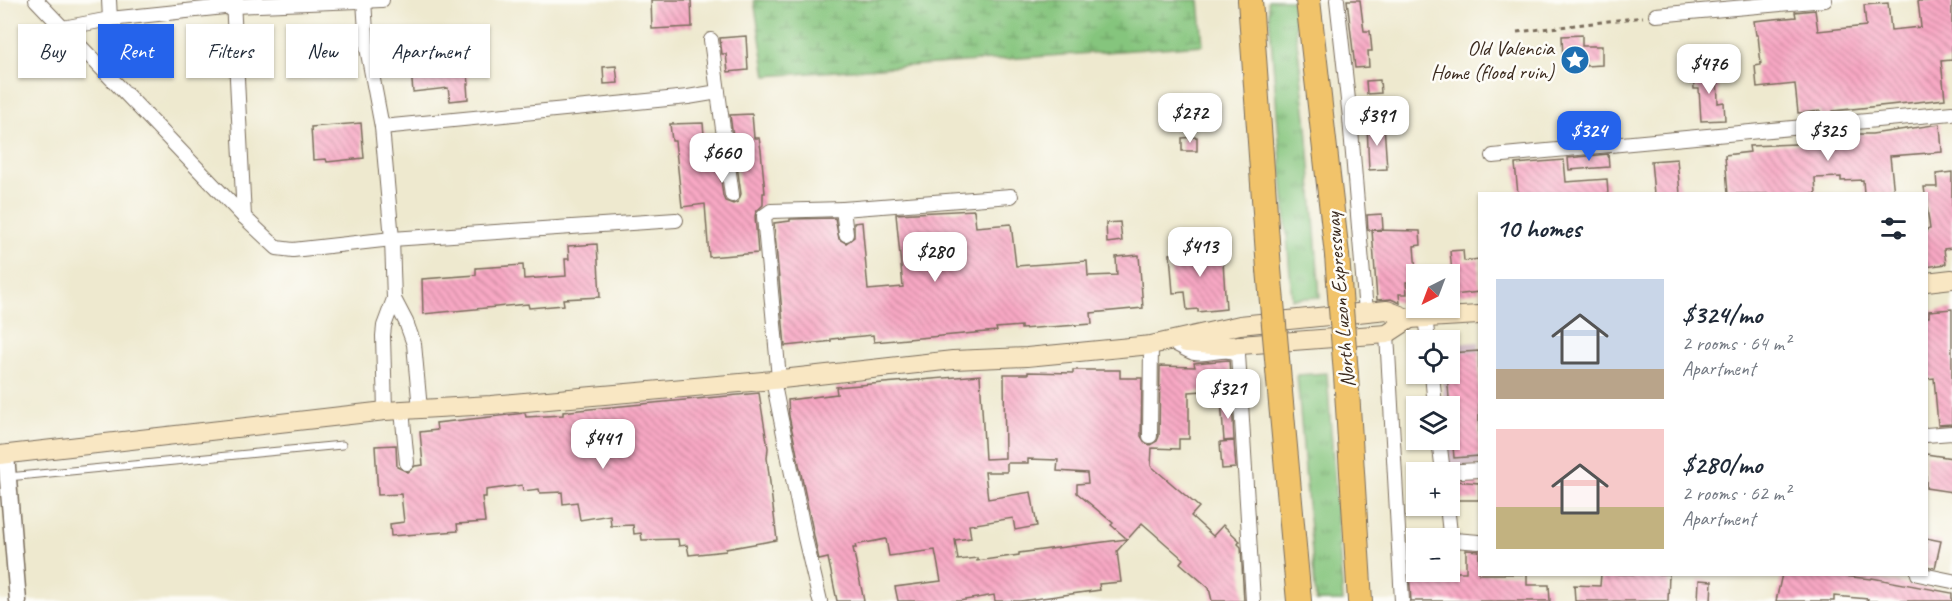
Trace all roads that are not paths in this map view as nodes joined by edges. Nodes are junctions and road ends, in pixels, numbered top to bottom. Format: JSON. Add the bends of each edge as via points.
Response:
{"nodes":[{"id":1,"x":36,"y":0,"type":"edge"},
{"id":2,"x":109,"y":0,"type":"edge"},
{"id":3,"x":382,"y":0,"type":"edge"},
{"id":4,"x":1250,"y":0,"type":"edge"},
{"id":5,"x":1308,"y":0,"type":"edge"},
{"id":6,"x":1336,"y":0,"type":"edge"},
{"id":7,"x":1825,"y":0,"type":"edge"},
{"id":8,"x":364,"y":1,"type":"edge"},
{"id":9,"x":233,"y":3,"type":"edge"},
{"id":10,"x":1656,"y":15,"type":"road end"},
{"id":11,"x":110,"y":19,"type":"junction"},
{"id":12,"x":59,"y":24,"type":"edge"},
{"id":13,"x":84,"y":24,"type":"edge"},
{"id":14,"x":711,"y":40,"type":"dead end"},
{"id":15,"x":86,"y":52,"type":"edge"},
{"id":16,"x":718,"y":92,"type":"junction"},
{"id":17,"x":1952,"y":113,"type":"edge"},
{"id":18,"x":382,"y":127,"type":"junction"},
{"id":19,"x":1493,"y":156,"type":"dead end"},
{"id":20,"x":732,"y":195,"type":"dead end"},
{"id":21,"x":1011,"y":196,"type":"dead end"},
{"id":22,"x":843,"y":209,"type":"junction"},
{"id":23,"x":244,"y":217,"type":"junction"},
{"id":24,"x":676,"y":220,"type":"dead end"},
{"id":25,"x":846,"y":234,"type":"dead end"},
{"id":26,"x":392,"y":239,"type":"junction"},
{"id":27,"x":1952,"y":279,"type":"edge"},
{"id":28,"x":1928,"y":282,"type":"edge"},
{"id":29,"x":394,"y":299,"type":"junction"},
{"id":30,"x":1366,"y":312,"type":"junction"},
{"id":31,"x":1406,"y":315,"type":"edge"},
{"id":32,"x":1478,"y":315,"type":"edge"},
{"id":33,"x":1460,"y":316,"type":"edge"},
{"id":34,"x":1417,"y":318,"type":"joint"},
{"id":35,"x":1423,"y":330,"type":"edge"},
{"id":36,"x":1388,"y":334,"type":"junction"},
{"id":37,"x":1172,"y":342,"type":"junction"},
{"id":38,"x":1151,"y":345,"type":"junction"},
{"id":39,"x":776,"y":379,"type":"junction"},
{"id":40,"x":420,"y":409,"type":"junction"},
{"id":41,"x":393,"y":410,"type":"junction"},
{"id":42,"x":1952,"y":433,"type":"edge"},
{"id":43,"x":1928,"y":435,"type":"edge"},
{"id":44,"x":1150,"y":436,"type":"dead end"},
{"id":45,"x":342,"y":446,"type":"dead end"},
{"id":46,"x":1440,"y":450,"type":"edge"},
{"id":47,"x":3,"y":455,"type":"edge"},
{"id":48,"x":407,"y":463,"type":"dead end"},
{"id":49,"x":1478,"y":470,"type":"edge"},
{"id":50,"x":4,"y":477,"type":"edge"},
{"id":51,"x":1448,"y":516,"type":"edge"},
{"id":52,"x":1478,"y":542,"type":"edge"},
{"id":53,"x":1928,"y":576,"type":"edge"},
{"id":54,"x":1952,"y":581,"type":"edge"},
{"id":55,"x":18,"y":601,"type":"edge"},
{"id":56,"x":820,"y":601,"type":"edge"},
{"id":57,"x":1254,"y":601,"type":"edge"},
{"id":58,"x":1299,"y":601,"type":"edge"},
{"id":59,"x":1360,"y":601,"type":"edge"},
{"id":60,"x":1402,"y":601,"type":"edge"}],
"edges":[{"from":1,"to":12,"type":"street"},
{"from":2,"to":11,"type":"street"},
{"from":3,"to":8,"type":"street"},
{"from":4,"to":58,"type":"highway","bridge":true},
{"from":5,"to":59,"type":"highway","name":"North Luzon Expressway","bridge":true,"via":[[1338,255]]},
{"from":6,"to":30,"type":"street"},
{"from":7,"to":10,"type":"street"},
{"from":8,"to":9,"type":"street"},
{"from":8,"to":18,"type":"street","via":[[367,48]]},
{"from":9,"to":11,"type":"street"},
{"from":9,"to":23,"type":"street"},
{"from":11,"to":13,"type":"street"},
{"from":14,"to":16,"type":"street"},
{"from":15,"to":23,"type":"street"},
{"from":16,"to":18,"type":"street"},
{"from":16,"to":20,"type":"street"},
{"from":17,"to":19,"type":"street"},
{"from":18,"to":26,"type":"street"},
{"from":21,"to":22,"type":"street"},
{"from":22,"to":25,"type":"street"},
{"from":22,"to":39,"type":"street","via":[[771,211],[764,216]]},
{"from":23,"to":26,"type":"street","via":[[277,248],[293,250]]},
{"from":24,"to":26,"type":"street"},
{"from":26,"to":29,"type":"street"},
{"from":27,"to":28,"type":"main road"},
{"from":29,"to":40,"type":"street","via":[[414,344]]},
{"from":29,"to":41,"type":"street","via":[[383,336]]},
{"from":30,"to":31,"type":"main road","via":[[1387,310]]},
{"from":30,"to":37,"type":"main road","via":[[1240,325]]},
{"from":32,"to":33,"type":"main road"},
{"from":34,"to":35,"type":"street"},
{"from":34,"to":36,"type":"main road"},
{"from":36,"to":37,"type":"main road","via":[[1227,346]]},
{"from":36,"to":60,"type":"street"},
{"from":37,"to":38,"type":"main road"},
{"from":37,"to":57,"type":"street","via":[[1192,353],[1238,354]]},
{"from":38,"to":39,"type":"main road"},
{"from":38,"to":44,"type":"street"},
{"from":39,"to":40,"type":"main road","via":[[492,411]]},
{"from":39,"to":56,"type":"street"},
{"from":40,"to":41,"type":"main road"},
{"from":41,"to":47,"type":"main road"},
{"from":41,"to":48,"type":"street"},
{"from":42,"to":43,"type":"street"},
{"from":45,"to":50,"type":"lane"},
{"from":46,"to":49,"type":"street","via":[[1443,472]]},
{"from":47,"to":50,"type":"street"},
{"from":50,"to":55,"type":"street"},
{"from":51,"to":52,"type":"street","via":[[1454,540]]},
{"from":53,"to":54,"type":"street"}]}
